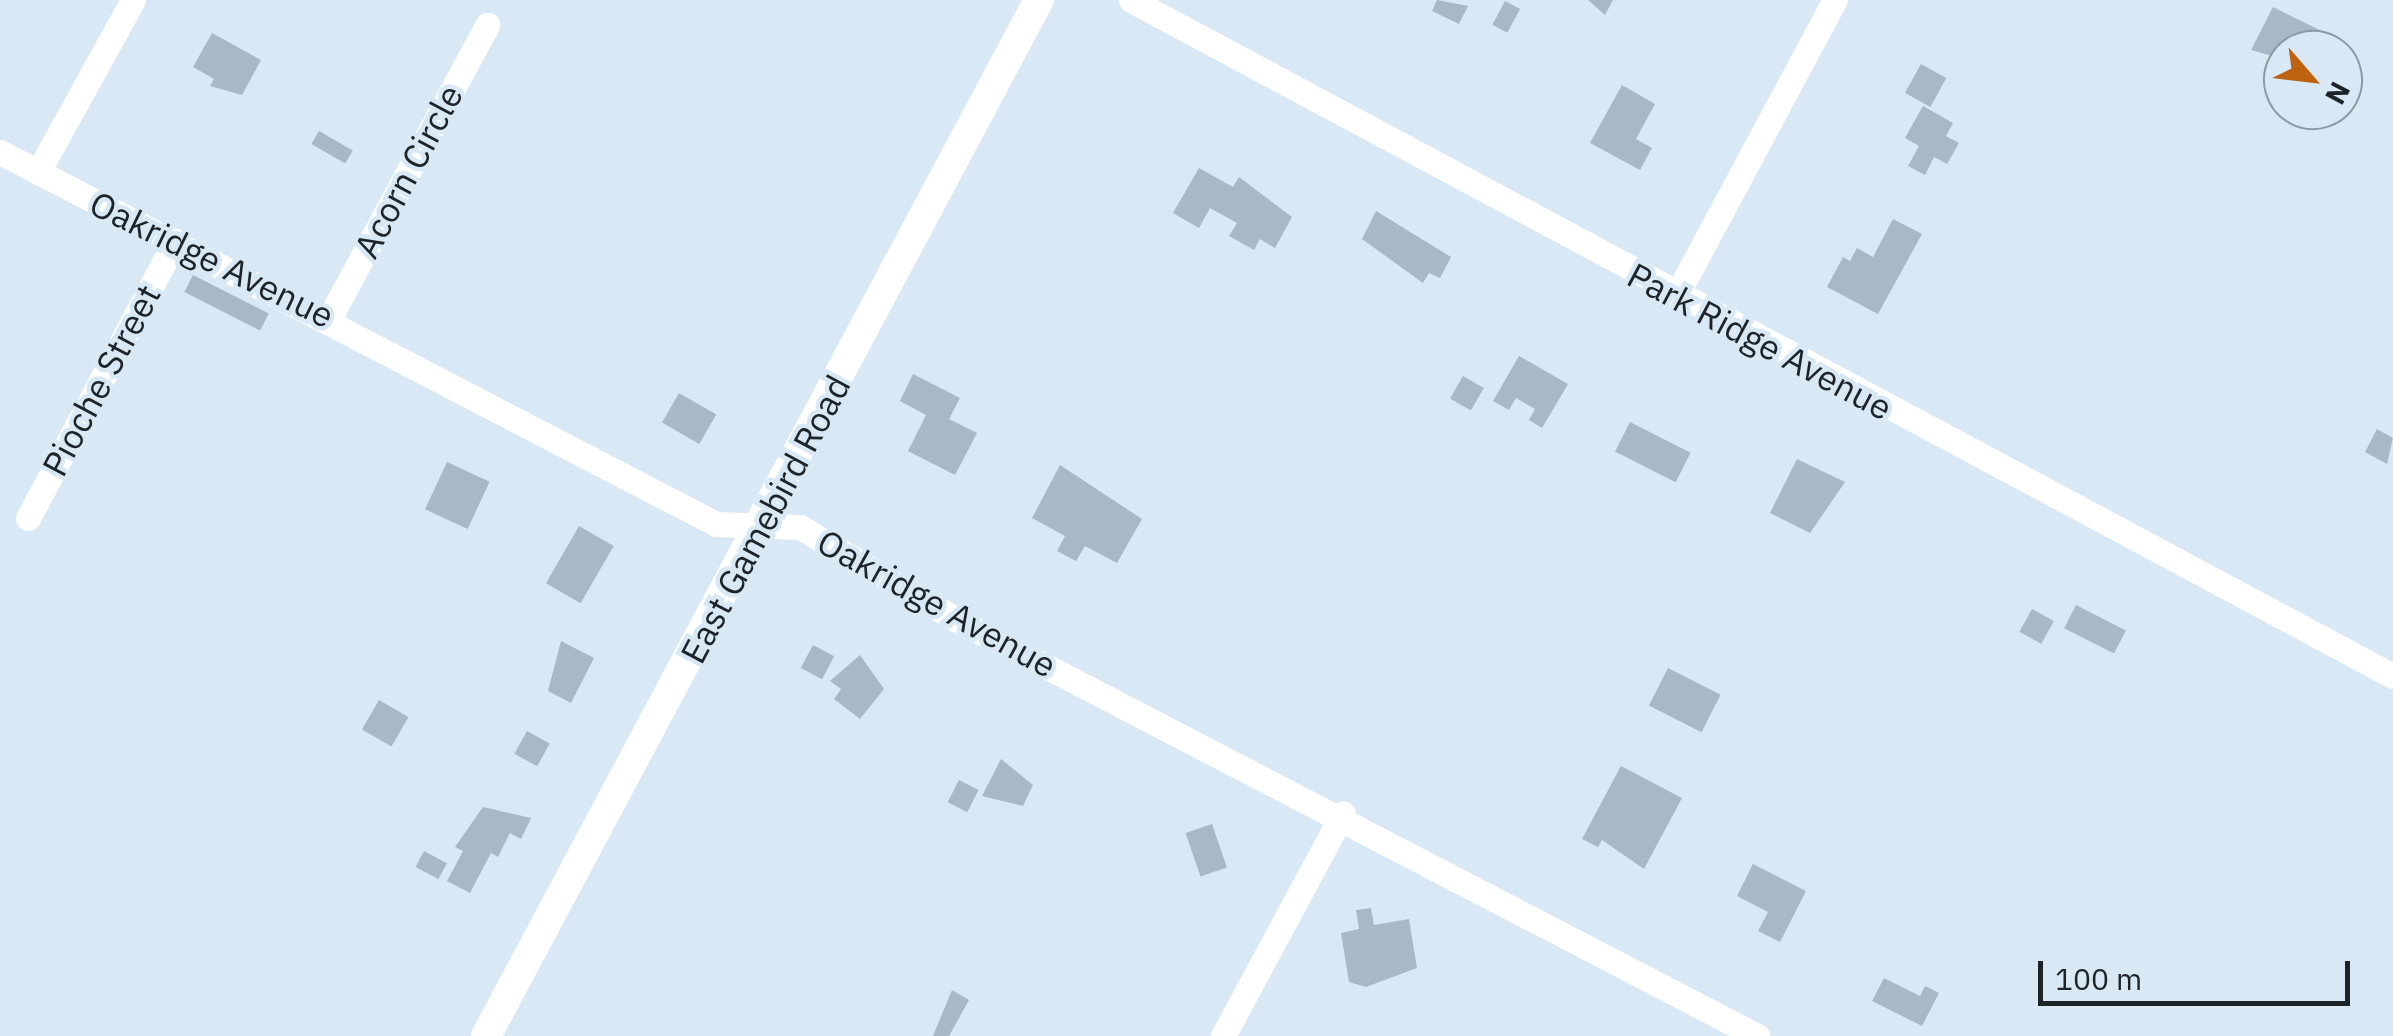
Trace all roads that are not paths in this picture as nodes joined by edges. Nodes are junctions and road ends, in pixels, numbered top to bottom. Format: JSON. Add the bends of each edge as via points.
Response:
{"nodes":[{"id":1,"x":133,"y":0,"type":"edge"},
{"id":2,"x":1039,"y":0,"type":"edge"},
{"id":3,"x":1131,"y":0,"type":"edge"},
{"id":4,"x":1836,"y":0,"type":"edge"},
{"id":5,"x":486,"y":25,"type":"dead end"},
{"id":6,"x":0,"y":152,"type":"edge"},
{"id":7,"x":38,"y":172,"type":"junction"},
{"id":8,"x":175,"y":241,"type":"junction"},
{"id":9,"x":1676,"y":296,"type":"junction"},
{"id":10,"x":330,"y":317,"type":"junction"},
{"id":11,"x":28,"y":518,"type":"dead end"},
{"id":12,"x":760,"y":529,"type":"junction"},
{"id":13,"x":2393,"y":676,"type":"edge"},
{"id":14,"x":1344,"y":813,"type":"junction"},
{"id":15,"x":486,"y":1036,"type":"edge"},
{"id":16,"x":1223,"y":1036,"type":"edge"},
{"id":17,"x":1757,"y":1036,"type":"edge"}],
"edges":[{"from":1,"to":7,"type":"street"},
{"from":2,"to":12,"type":"main road","name":"East Gamebird Road"},
{"from":3,"to":9,"type":"street","name":"Park Ridge Avenue"},
{"from":4,"to":9,"type":"street"},
{"from":5,"to":10,"type":"street","name":"Acorn Circle"},
{"from":6,"to":7,"type":"street","name":"Oakridge Avenue"},
{"from":7,"to":8,"type":"street","name":"Oakridge Avenue"},
{"from":8,"to":10,"type":"street","name":"Oakridge Avenue"},
{"from":8,"to":11,"type":"street","name":"Pioche Street"},
{"from":9,"to":13,"type":"street","name":"Park Ridge Avenue"},
{"from":10,"to":12,"type":"street","name":"Oakridge Avenue","via":[[716,524]]},
{"from":12,"to":14,"type":"street","name":"Oakridge Avenue","via":[[800,527],[957,620]]},
{"from":12,"to":15,"type":"main road","name":"East Gamebird Road"},
{"from":14,"to":16,"type":"street"},
{"from":14,"to":17,"type":"street","name":"Oakridge Avenue"}]}
